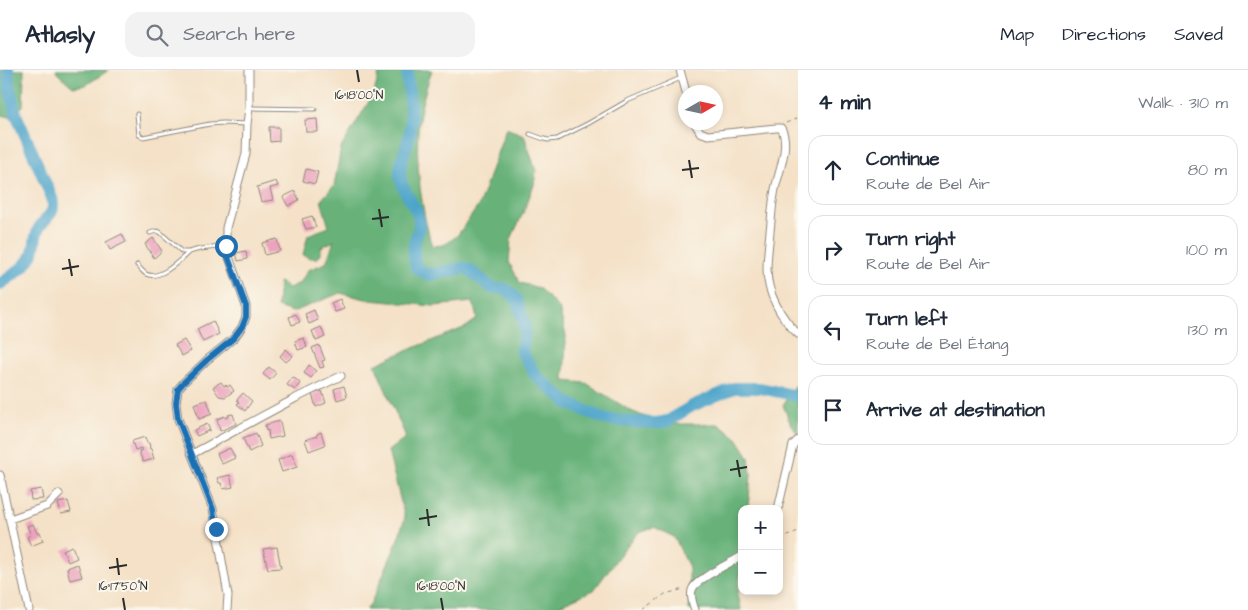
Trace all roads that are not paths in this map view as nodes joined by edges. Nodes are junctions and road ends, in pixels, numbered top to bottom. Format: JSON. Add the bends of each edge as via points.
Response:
{"nodes":[{"id":1,"x":249,"y":70,"type":"edge"},
{"id":2,"x":681,"y":74,"type":"edge"},
{"id":3,"x":249,"y":108,"type":"junction"},
{"id":4,"x":315,"y":108,"type":"dead end"},
{"id":5,"x":137,"y":114,"type":"dead end"},
{"id":6,"x":247,"y":124,"type":"junction"},
{"id":7,"x":699,"y":130,"type":"edge"},
{"id":8,"x":530,"y":134,"type":"dead end"},
{"id":9,"x":150,"y":233,"type":"dead end"},
{"id":10,"x":226,"y":246,"type":"junction"},
{"id":11,"x":190,"y":252,"type":"junction"},
{"id":12,"x":137,"y":265,"type":"dead end"},
{"id":13,"x":798,"y":334,"type":"edge"},
{"id":14,"x":341,"y":376,"type":"dead end"},
{"id":15,"x":798,"y":440,"type":"edge"},
{"id":16,"x":192,"y":454,"type":"junction"},
{"id":17,"x":0,"y":474,"type":"edge"},
{"id":18,"x":59,"y":494,"type":"dead end"},
{"id":19,"x":779,"y":505,"type":"edge"},
{"id":20,"x":10,"y":519,"type":"junction"},
{"id":21,"x":738,"y":558,"type":"edge"},
{"id":22,"x":29,"y":610,"type":"edge"},
{"id":23,"x":227,"y":610,"type":"edge"},
{"id":24,"x":695,"y":610,"type":"edge"}],
"edges":[{"from":1,"to":3,"type":"street"},
{"from":2,"to":8,"type":"lane","via":[[557,139]]},
{"from":3,"to":4,"type":"lane"},
{"from":3,"to":6,"type":"street"},
{"from":5,"to":6,"type":"lane","via":[[139,135],[143,137],[223,122]]},
{"from":6,"to":10,"type":"street","via":[[246,154],[226,228]]},
{"from":7,"to":13,"type":"street","via":[[708,135],[781,128],[784,133],[785,146],[773,195],[767,271],[770,290],[778,308]]},
{"from":9,"to":11,"type":"lane","via":[[160,232],[182,252]]},
{"from":10,"to":11,"type":"lane"},
{"from":10,"to":16,"type":"street","via":[[246,306],[246,317],[234,338],[178,389],[178,419]]},
{"from":11,"to":12,"type":"lane","via":[[159,275],[146,274]]},
{"from":14,"to":16,"type":"street"},
{"from":15,"to":19,"type":"street","via":[[792,445]]},
{"from":16,"to":23,"type":"street","via":[[213,509],[228,595]]},
{"from":17,"to":20,"type":"street"},
{"from":18,"to":20,"type":"street","via":[[46,506]]},
{"from":20,"to":22,"type":"street"},
{"from":21,"to":24,"type":"street","via":[[697,582],[691,599]]}]}
